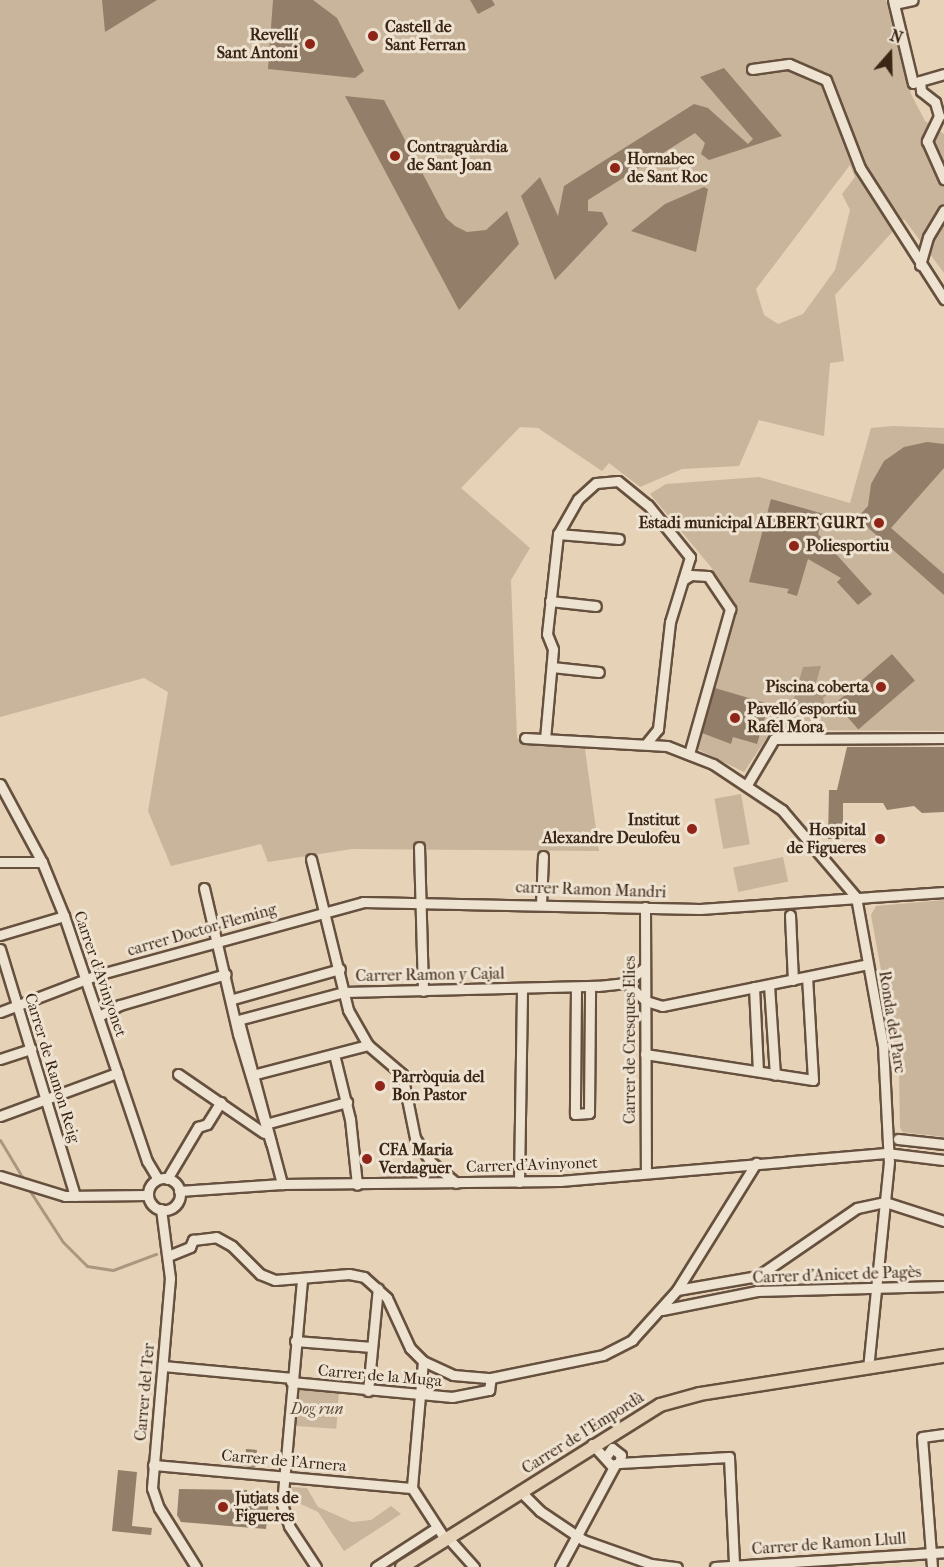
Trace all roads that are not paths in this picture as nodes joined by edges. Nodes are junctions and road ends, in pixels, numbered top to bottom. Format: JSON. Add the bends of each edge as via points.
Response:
{"nodes":[{"id":1,"x":913,"y":0,"type":"edge"},
{"id":2,"x":894,"y":2,"type":"edge"},
{"id":3,"x":752,"y":69,"type":"dead end"},
{"id":4,"x":944,"y":74,"type":"edge"},
{"id":5,"x":916,"y":82,"type":"junction"},
{"id":6,"x":944,"y":179,"type":"edge"},
{"id":7,"x":944,"y":210,"type":"edge"},
{"id":8,"x":920,"y":265,"type":"junction"},
{"id":9,"x":944,"y":299,"type":"edge"},
{"id":10,"x":558,"y":534,"type":"junction"},
{"id":11,"x":619,"y":539,"type":"dead end"},
{"id":12,"x":683,"y":580,"type":"junction"},
{"id":13,"x":550,"y":601,"type":"junction"},
{"id":14,"x":596,"y":606,"type":"dead end"},
{"id":15,"x":552,"y":667,"type":"junction"},
{"id":16,"x":599,"y":672,"type":"dead end"},
{"id":17,"x":658,"y":729,"type":"junction"},
{"id":18,"x":525,"y":738,"type":"dead end"},
{"id":19,"x":944,"y":738,"type":"edge"},
{"id":20,"x":545,"y":739,"type":"junction"},
{"id":21,"x":646,"y":744,"type":"junction"},
{"id":22,"x":667,"y":746,"type":"junction"},
{"id":23,"x":689,"y":754,"type":"junction"},
{"id":24,"x":748,"y":783,"type":"junction"},
{"id":25,"x":0,"y":784,"type":"edge"},
{"id":26,"x":418,"y":847,"type":"dead end"},
{"id":27,"x":543,"y":856,"type":"dead end"},
{"id":28,"x":311,"y":859,"type":"dead end"},
{"id":29,"x":0,"y":862,"type":"edge"},
{"id":30,"x":42,"y":862,"type":"junction"},
{"id":31,"x":204,"y":888,"type":"dead end"},
{"id":32,"x":944,"y":892,"type":"edge"},
{"id":33,"x":856,"y":897,"type":"junction"},
{"id":34,"x":421,"y":901,"type":"junction"},
{"id":35,"x":541,"y":904,"type":"junction"},
{"id":36,"x":645,"y":907,"type":"junction"},
{"id":37,"x":326,"y":910,"type":"junction"},
{"id":38,"x":790,"y":915,"type":"dead end"},
{"id":39,"x":64,"y":916,"type":"junction"},
{"id":40,"x":0,"y":935,"type":"edge"},
{"id":41,"x":219,"y":941,"type":"junction"},
{"id":42,"x":0,"y":949,"type":"edge"},
{"id":43,"x":868,"y":964,"type":"junction"},
{"id":44,"x":644,"y":968,"type":"junction"},
{"id":45,"x":340,"y":969,"type":"junction"},
{"id":46,"x":226,"y":974,"type":"junction"},
{"id":47,"x":807,"y":977,"type":"junction"},
{"id":48,"x":86,"y":979,"type":"junction"},
{"id":49,"x":793,"y":980,"type":"junction"},
{"id":50,"x":626,"y":983,"type":"junction"},
{"id":51,"x":769,"y":985,"type":"junction"},
{"id":52,"x":576,"y":987,"type":"junction"},
{"id":53,"x":590,"y":987,"type":"junction"},
{"id":54,"x":754,"y":987,"type":"junction"},
{"id":55,"x":522,"y":988,"type":"junction"},
{"id":56,"x":423,"y":991,"type":"junction"},
{"id":57,"x":344,"y":992,"type":"junction"},
{"id":58,"x":233,"y":999,"type":"junction"},
{"id":59,"x":646,"y":1001,"type":"junction"},
{"id":60,"x":17,"y":1006,"type":"junction"},
{"id":61,"x":0,"y":1012,"type":"edge"},
{"id":62,"x":99,"y":1016,"type":"junction"},
{"id":63,"x":238,"y":1020,"type":"junction"},
{"id":64,"x":368,"y":1045,"type":"junction"},
{"id":65,"x":31,"y":1049,"type":"junction"},
{"id":66,"x":334,"y":1054,"type":"junction"},
{"id":67,"x":645,"y":1054,"type":"junction"},
{"id":68,"x":0,"y":1059,"type":"edge"},
{"id":69,"x":758,"y":1071,"type":"junction"},
{"id":70,"x":117,"y":1073,"type":"junction"},
{"id":71,"x":178,"y":1074,"type":"dead end"},
{"id":72,"x":256,"y":1074,"type":"junction"},
{"id":73,"x":775,"y":1075,"type":"junction"},
{"id":74,"x":46,"y":1098,"type":"junction"},
{"id":75,"x":221,"y":1102,"type":"junction"},
{"id":76,"x":347,"y":1102,"type":"junction"},
{"id":77,"x":0,"y":1116,"type":"edge"},
{"id":78,"x":269,"y":1123,"type":"junction"},
{"id":79,"x":264,"y":1132,"type":"junction"},
{"id":80,"x":898,"y":1139,"type":"dead end"},
{"id":81,"x":271,"y":1143,"type":"junction"},
{"id":82,"x":944,"y":1144,"type":"edge"},
{"id":83,"x":886,"y":1153,"type":"junction"},
{"id":84,"x":944,"y":1160,"type":"edge"},
{"id":85,"x":756,"y":1163,"type":"junction"},
{"id":86,"x":646,"y":1173,"type":"junction"},
{"id":87,"x":0,"y":1176,"type":"edge"},
{"id":88,"x":162,"y":1179,"type":"junction"},
{"id":89,"x":519,"y":1182,"type":"junction"},
{"id":90,"x":282,"y":1184,"type":"junction"},
{"id":91,"x":456,"y":1184,"type":"junction"},
{"id":92,"x":357,"y":1185,"type":"junction"},
{"id":93,"x":179,"y":1191,"type":"junction"},
{"id":94,"x":148,"y":1195,"type":"junction"},
{"id":95,"x":75,"y":1196,"type":"junction"},
{"id":96,"x":885,"y":1202,"type":"junction"},
{"id":97,"x":160,"y":1209,"type":"junction"},
{"id":98,"x":944,"y":1221,"type":"edge"},
{"id":99,"x":168,"y":1256,"type":"junction"},
{"id":100,"x":302,"y":1280,"type":"junction"},
{"id":101,"x":944,"y":1286,"type":"edge"},
{"id":102,"x":876,"y":1287,"type":"junction"},
{"id":103,"x":378,"y":1288,"type":"junction"},
{"id":104,"x":677,"y":1290,"type":"junction"},
{"id":105,"x":662,"y":1311,"type":"junction"},
{"id":106,"x":296,"y":1341,"type":"junction"},
{"id":107,"x":372,"y":1347,"type":"junction"},
{"id":108,"x":944,"y":1356,"type":"edge"},
{"id":109,"x":423,"y":1361,"type":"junction"},
{"id":110,"x":163,"y":1366,"type":"junction"},
{"id":111,"x":868,"y":1367,"type":"junction"},
{"id":112,"x":491,"y":1378,"type":"junction"},
{"id":113,"x":292,"y":1380,"type":"junction"},
{"id":114,"x":368,"y":1391,"type":"junction"},
{"id":115,"x":420,"y":1397,"type":"junction"},
{"id":116,"x":610,"y":1433,"type":"junction"},
{"id":117,"x":944,"y":1434,"type":"edge"},
{"id":118,"x":592,"y":1444,"type":"junction"},
{"id":119,"x":616,"y":1449,"type":"junction"},
{"id":120,"x":615,"y":1463,"type":"junction"},
{"id":121,"x":153,"y":1465,"type":"junction"},
{"id":122,"x":283,"y":1475,"type":"junction"},
{"id":123,"x":412,"y":1488,"type":"junction"},
{"id":124,"x":520,"y":1491,"type":"junction"},
{"id":125,"x":436,"y":1528,"type":"junction"},
{"id":126,"x":576,"y":1536,"type":"junction"},
{"id":127,"x":446,"y":1538,"type":"junction"},
{"id":128,"x":944,"y":1552,"type":"edge"},
{"id":129,"x":931,"y":1553,"type":"junction"},
{"id":130,"x":808,"y":1564,"type":"edge"},
{"id":131,"x":734,"y":1565,"type":"junction"},
{"id":132,"x":196,"y":1567,"type":"edge"},
{"id":133,"x":316,"y":1567,"type":"edge"},
{"id":134,"x":376,"y":1567,"type":"edge"},
{"id":135,"x":402,"y":1567,"type":"edge"},
{"id":136,"x":474,"y":1567,"type":"edge"},
{"id":137,"x":560,"y":1567,"type":"edge"},
{"id":138,"x":677,"y":1567,"type":"edge"},
{"id":139,"x":715,"y":1567,"type":"edge"},
{"id":140,"x":932,"y":1567,"type":"edge"}],
"edges":[{"from":1,"to":2,"type":"street"},
{"from":2,"to":5,"type":"street"},
{"from":3,"to":8,"type":"street","via":[[789,64],[826,80],[860,168]]},
{"from":4,"to":5,"type":"street"},
{"from":5,"to":6,"type":"street","via":[[935,102],[939,116],[927,141]]},
{"from":7,"to":8,"type":"street"},
{"from":8,"to":9,"type":"street"},
{"from":10,"to":11,"type":"street"},
{"from":10,"to":12,"type":"street","via":[[578,499],[596,483],[618,481],[648,505],[690,557]]},
{"from":10,"to":13,"type":"street"},
{"from":12,"to":17,"type":"street","via":[[670,622]]},
{"from":12,"to":23,"type":"street","via":[[691,575],[708,576],[730,609]]},
{"from":13,"to":14,"type":"street"},
{"from":13,"to":15,"type":"street","via":[[547,634],[554,649]]},
{"from":15,"to":16,"type":"street"},
{"from":15,"to":20,"type":"street"},
{"from":17,"to":21,"type":"street"},
{"from":17,"to":22,"type":"street"},
{"from":18,"to":20,"type":"street"},
{"from":19,"to":24,"type":"street","via":[[774,739]]},
{"from":20,"to":21,"type":"street"},
{"from":21,"to":22,"type":"street"},
{"from":22,"to":23,"type":"street"},
{"from":23,"to":24,"type":"street"},
{"from":24,"to":33,"type":"street","via":[[782,810]]},
{"from":25,"to":30,"type":"street","name":"Carrer d'Avinyonet"},
{"from":26,"to":34,"type":"street"},
{"from":27,"to":35,"type":"street"},
{"from":28,"to":37,"type":"street"},
{"from":29,"to":30,"type":"street"},
{"from":30,"to":39,"type":"street","name":"Carrer d'Avinyonet"},
{"from":31,"to":41,"type":"street"},
{"from":32,"to":33,"type":"street","name":"carrer Ramon Mandri"},
{"from":33,"to":36,"type":"street","name":"carrer Ramon Mandri","via":[[739,907]]},
{"from":33,"to":43,"type":"street","name":"Ronda del Parc"},
{"from":34,"to":35,"type":"street","name":"carrer Ramon Mandri"},
{"from":34,"to":37,"type":"street","name":"carrer Ramon Mandri","via":[[373,901]]},
{"from":34,"to":56,"type":"street"},
{"from":35,"to":36,"type":"street","name":"carrer Ramon Mandri"},
{"from":36,"to":44,"type":"street","name":"Carrer de Cresques Elies"},
{"from":37,"to":41,"type":"street","name":"carrer Doctor Fleming"},
{"from":37,"to":45,"type":"street"},
{"from":38,"to":49,"type":"street"},
{"from":39,"to":40,"type":"street"},
{"from":39,"to":48,"type":"street","name":"Carrer d'Avinyonet"},
{"from":41,"to":46,"type":"street"},
{"from":41,"to":48,"type":"street","name":"carrer Doctor Fleming"},
{"from":42,"to":60,"type":"street","name":"Carrer de Ramon Reig"},
{"from":43,"to":47,"type":"street"},
{"from":43,"to":83,"type":"street","name":"Ronda del Parc","via":[[883,1045]]},
{"from":44,"to":50,"type":"street"},
{"from":44,"to":59,"type":"street","name":"Carrer de Cresques Elies"},
{"from":45,"to":57,"type":"street"},
{"from":45,"to":58,"type":"street","name":"Carrer Ramon y Cajal"},
{"from":46,"to":58,"type":"street"},
{"from":46,"to":62,"type":"street","via":[[120,1005]]},
{"from":47,"to":49,"type":"street"},
{"from":47,"to":73,"type":"street","via":[[813,1080]]},
{"from":48,"to":60,"type":"street","name":"carrer Doctor Fleming"},
{"from":48,"to":62,"type":"street","name":"Carrer d'Avinyonet"},
{"from":49,"to":51,"type":"street"},
{"from":50,"to":53,"type":"street","name":"Carrer Ramon y Cajal"},
{"from":50,"to":59,"type":"street"},
{"from":51,"to":54,"type":"street"},
{"from":51,"to":73,"type":"street"},
{"from":52,"to":53,"type":"street","name":"Carrer Ramon y Cajal"},
{"from":52,"to":53,"type":"street","via":[[575,1114],[589,1113]]},
{"from":52,"to":55,"type":"street","name":"Carrer Ramon y Cajal"},
{"from":54,"to":59,"type":"street","via":[[662,1006]]},
{"from":54,"to":69,"type":"street"},
{"from":55,"to":56,"type":"street","name":"Carrer Ramon y Cajal"},
{"from":55,"to":89,"type":"street"},
{"from":56,"to":57,"type":"street","name":"Carrer Ramon y Cajal"},
{"from":57,"to":63,"type":"street","name":"Carrer Ramon y Cajal"},
{"from":57,"to":64,"type":"street"},
{"from":58,"to":63,"type":"street"},
{"from":59,"to":67,"type":"street","name":"Carrer de Cresques Elies"},
{"from":60,"to":61,"type":"street","name":"carrer Doctor Fleming"},
{"from":60,"to":65,"type":"street","name":"Carrer de Ramon Reig"},
{"from":62,"to":70,"type":"street","name":"Carrer d'Avinyonet"},
{"from":63,"to":72,"type":"street"},
{"from":63,"to":79,"type":"street"},
{"from":64,"to":66,"type":"street"},
{"from":64,"to":91,"type":"street","via":[[402,1074],[415,1138],[430,1161]]},
{"from":65,"to":68,"type":"street"},
{"from":65,"to":74,"type":"street","name":"Carrer de Ramon Reig"},
{"from":66,"to":72,"type":"street"},
{"from":66,"to":76,"type":"street"},
{"from":67,"to":69,"type":"street"},
{"from":67,"to":86,"type":"street","name":"Carrer de Cresques Elies"},
{"from":69,"to":73,"type":"street"},
{"from":70,"to":74,"type":"street"},
{"from":70,"to":88,"type":"street","name":"Carrer d'Avinyonet"},
{"from":71,"to":75,"type":"street"},
{"from":72,"to":78,"type":"street"},
{"from":74,"to":77,"type":"street"},
{"from":74,"to":95,"type":"street","name":"Carrer de Ramon Reig"},
{"from":75,"to":79,"type":"street"},
{"from":75,"to":88,"type":"street","via":[[207,1124],[198,1127]]},
{"from":76,"to":78,"type":"street"},
{"from":76,"to":92,"type":"street"},
{"from":78,"to":81,"type":"street"},
{"from":79,"to":81,"type":"street"},
{"from":80,"to":82,"type":"street"},
{"from":81,"to":90,"type":"street"},
{"from":83,"to":84,"type":"street","name":"Carrer d'Avinyonet"},
{"from":83,"to":85,"type":"street","name":"Carrer d'Avinyonet"},
{"from":83,"to":96,"type":"street","name":"Ronda del Parc"},
{"from":85,"to":86,"type":"street","name":"Carrer d'Avinyonet"},
{"from":85,"to":104,"type":"street"},
{"from":86,"to":89,"type":"street","name":"Carrer d'Avinyonet"},
{"from":87,"to":95,"type":"street"},
{"from":88,"to":93,"type":"street"},
{"from":88,"to":94,"type":"street"},
{"from":89,"to":91,"type":"street","name":"Carrer d'Avinyonet"},
{"from":90,"to":92,"type":"street","name":"Carrer d'Avinyonet"},
{"from":90,"to":93,"type":"street","name":"Carrer d'Avinyonet"},
{"from":91,"to":92,"type":"street","name":"Carrer d'Avinyonet"},
{"from":93,"to":97,"type":"street","via":[[175,1205]]},
{"from":94,"to":95,"type":"street"},
{"from":94,"to":97,"type":"street"},
{"from":96,"to":98,"type":"street"},
{"from":96,"to":102,"type":"street","name":"Ronda del Parc"},
{"from":96,"to":104,"type":"street","via":[[844,1214],[759,1276]]},
{"from":97,"to":99,"type":"street","name":"Carrer del Ter"},
{"from":99,"to":100,"type":"street","via":[[190,1247],[193,1240],[221,1238],[260,1274]]},
{"from":99,"to":110,"type":"street","name":"Carrer del Ter"},
{"from":100,"to":103,"type":"street","via":[[349,1274]]},
{"from":100,"to":106,"type":"street"},
{"from":101,"to":102,"type":"street","name":"Carrer d'Anicet de Pagès"},
{"from":102,"to":105,"type":"street","name":"Carrer d'Anicet de Pagès","via":[[757,1292]]},
{"from":102,"to":111,"type":"street","name":"Ronda del Parc"},
{"from":103,"to":107,"type":"street"},
{"from":103,"to":109,"type":"street","via":[[410,1348]]},
{"from":104,"to":105,"type":"street"},
{"from":105,"to":112,"type":"street","via":[[615,1351]]},
{"from":106,"to":107,"type":"street"},
{"from":106,"to":113,"type":"street"},
{"from":107,"to":114,"type":"street"},
{"from":108,"to":111,"type":"main road","name":"Carrer de l'Empordà"},
{"from":109,"to":112,"type":"street","via":[[453,1375]]},
{"from":109,"to":115,"type":"street"},
{"from":110,"to":113,"type":"street","name":"Carrer de la Muga"},
{"from":110,"to":121,"type":"street","name":"Carrer del Ter"},
{"from":111,"to":116,"type":"main road","name":"Carrer de l'Empordà","via":[[675,1400]]},
{"from":112,"to":115,"type":"street","name":"Carrer de la Muga","via":[[489,1389],[452,1397]]},
{"from":113,"to":114,"type":"street","name":"Carrer de la Muga"},
{"from":113,"to":122,"type":"street"},
{"from":114,"to":115,"type":"street","name":"Carrer de la Muga"},
{"from":115,"to":123,"type":"street"},
{"from":116,"to":118,"type":"main road","name":"Carrer de l'Empordà"},
{"from":116,"to":119,"type":"street"},
{"from":117,"to":129,"type":"street","via":[[922,1437]]},
{"from":118,"to":120,"type":"street"},
{"from":118,"to":124,"type":"main road","name":"Carrer de l'Empordà"},
{"from":119,"to":120,"type":"street"},
{"from":119,"to":120,"type":"street","via":[[608,1450]]},
{"from":120,"to":126,"type":"street"},
{"from":120,"to":131,"type":"street","via":[[729,1457]]},
{"from":121,"to":122,"type":"street","name":"Carrer de l'Arnera"},
{"from":121,"to":132,"type":"street","name":"Carrer del Ter","via":[[156,1500]]},
{"from":122,"to":123,"type":"street","name":"Carrer de l'Arnera"},
{"from":122,"to":133,"type":"street","via":[[284,1515]]},
{"from":123,"to":125,"type":"street"},
{"from":124,"to":126,"type":"street"},
{"from":124,"to":127,"type":"main road","name":"Carrer de l'Empordà"},
{"from":125,"to":127,"type":"street"},
{"from":125,"to":134,"type":"street"},
{"from":126,"to":137,"type":"street"},
{"from":126,"to":138,"type":"street","via":[[619,1554]]},
{"from":127,"to":135,"type":"main road","name":"Carrer de l'Empordà"},
{"from":127,"to":136,"type":"street"},
{"from":128,"to":129,"type":"street","name":"Carrer de Ramon Llull"},
{"from":129,"to":130,"type":"street","name":"Carrer de Ramon Llull"},
{"from":129,"to":140,"type":"street"},
{"from":130,"to":131,"type":"street","name":"Carrer de Ramon Llull"},
{"from":131,"to":139,"type":"street","name":"Carrer de Ramon Llull"}]}
